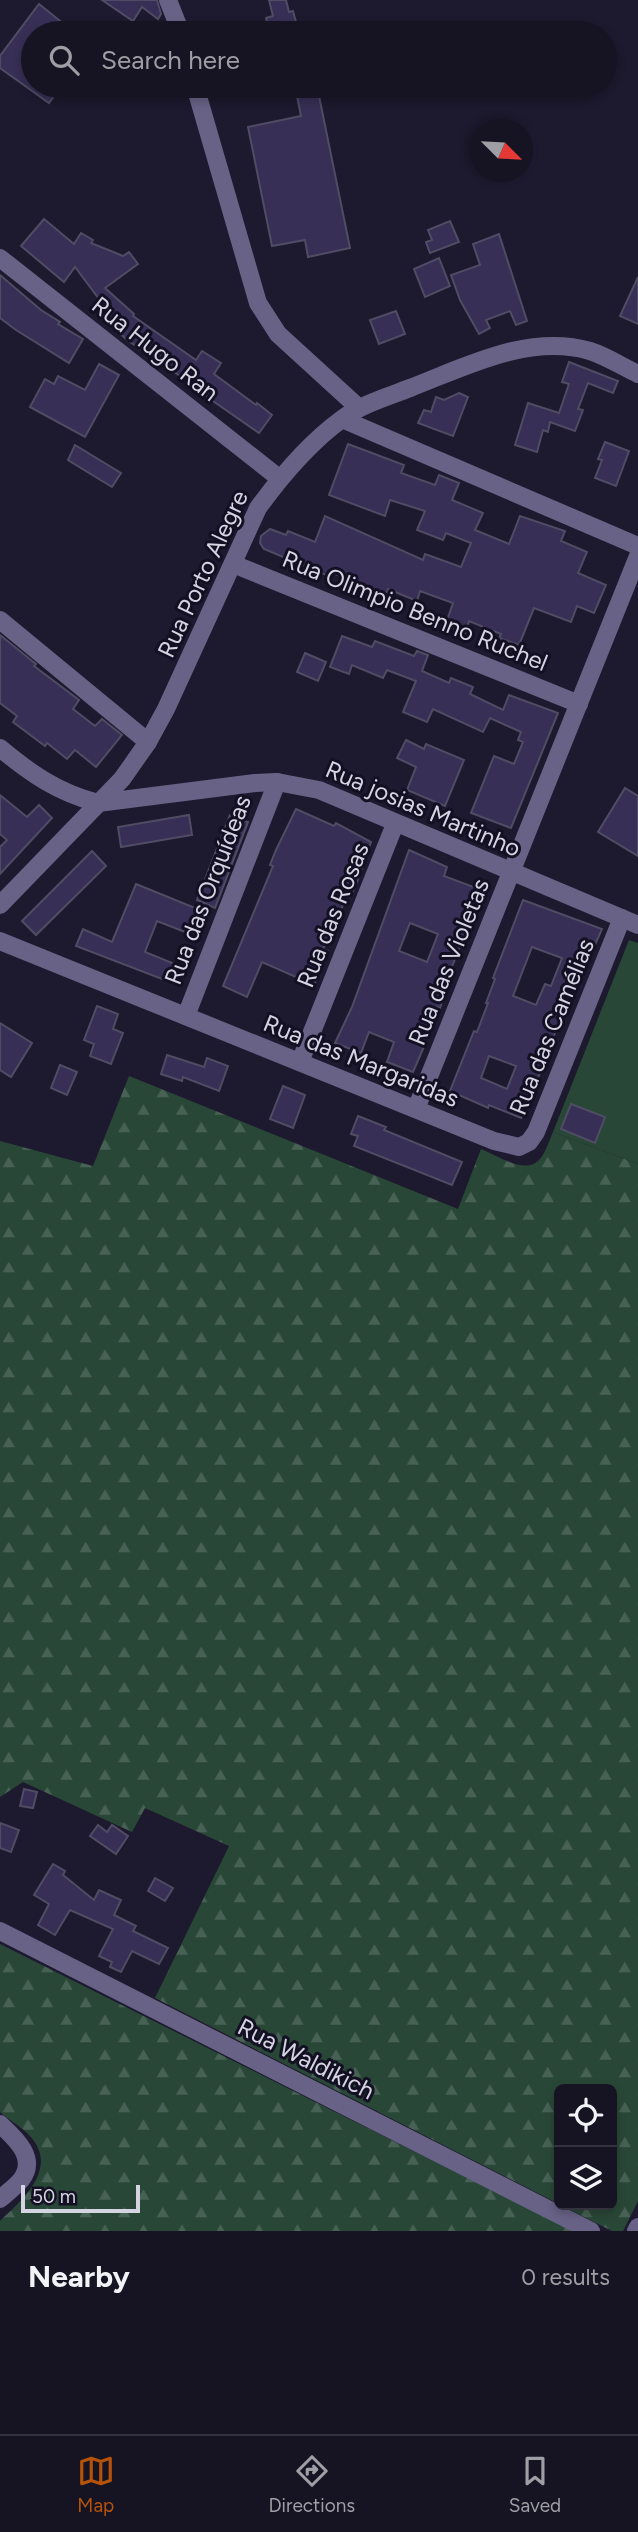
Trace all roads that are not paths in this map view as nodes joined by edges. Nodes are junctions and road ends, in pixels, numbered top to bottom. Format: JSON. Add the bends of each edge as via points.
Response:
{"nodes":[{"id":1,"x":168,"y":0,"type":"edge"},
{"id":2,"x":176,"y":21,"type":"edge"},
{"id":3,"x":198,"y":98,"type":"edge"},
{"id":4,"x":0,"y":258,"type":"edge"},
{"id":5,"x":638,"y":374,"type":"edge"},
{"id":6,"x":359,"y":408,"type":"junction"},
{"id":7,"x":342,"y":419,"type":"junction"},
{"id":8,"x":279,"y":478,"type":"junction"},
{"id":9,"x":638,"y":546,"type":"edge"},
{"id":10,"x":638,"y":556,"type":"edge"},
{"id":11,"x":233,"y":564,"type":"junction"},
{"id":12,"x":0,"y":620,"type":"edge"},
{"id":13,"x":579,"y":704,"type":"junction"},
{"id":14,"x":148,"y":742,"type":"junction"},
{"id":15,"x":0,"y":748,"type":"edge"},
{"id":16,"x":276,"y":782,"type":"junction"},
{"id":17,"x":97,"y":803,"type":"junction"},
{"id":18,"x":395,"y":824,"type":"junction"},
{"id":19,"x":511,"y":873,"type":"junction"},
{"id":20,"x":0,"y":905,"type":"edge"},
{"id":21,"x":630,"y":921,"type":"edge"},
{"id":22,"x":0,"y":941,"type":"edge"},
{"id":23,"x":186,"y":1016,"type":"junction"},
{"id":24,"x":300,"y":1062,"type":"junction"},
{"id":25,"x":416,"y":1109,"type":"junction"},
{"id":26,"x":519,"y":1147,"type":"joint"},
{"id":27,"x":0,"y":1931,"type":"edge"},
{"id":28,"x":0,"y":2124,"type":"edge"},
{"id":29,"x":0,"y":2199,"type":"edge"},
{"id":30,"x":591,"y":2231,"type":"edge"}],
"edges":[{"from":1,"to":2,"type":"street"},
{"from":3,"to":6,"type":"street","via":[[258,303],[278,334]]},
{"from":4,"to":8,"type":"street","name":"Rua Hugo Ran"},
{"from":5,"to":6,"type":"street","name":"Rua Porto Alegre","via":[[590,351],[536,348],[505,353]]},
{"from":6,"to":7,"type":"street","name":"Rua Porto Alegre"},
{"from":7,"to":8,"type":"street","name":"Rua Porto Alegre"},
{"from":7,"to":9,"type":"street"},
{"from":8,"to":11,"type":"street","name":"Rua Porto Alegre","via":[[243,536]]},
{"from":10,"to":13,"type":"street","name":"Rua das Violetas"},
{"from":11,"to":13,"type":"street","name":"Rua Olimpio Benno Ruchel"},
{"from":11,"to":14,"type":"street","name":"Rua Porto Alegre"},
{"from":12,"to":14,"type":"street"},
{"from":13,"to":19,"type":"street","name":"Rua das Violetas"},
{"from":14,"to":17,"type":"street","name":"Rua Porto Alegre","via":[[122,779]]},
{"from":15,"to":17,"type":"street","via":[[57,789]]},
{"from":16,"to":17,"type":"street","name":"Rua josias Martinho"},
{"from":16,"to":18,"type":"street","name":"Rua josias Martinho","via":[[319,790]]},
{"from":16,"to":23,"type":"street","name":"Rua das Orquídeas"},
{"from":17,"to":20,"type":"street","name":"Rua Porto Alegre"},
{"from":18,"to":19,"type":"street","name":"Rua josias Martinho"},
{"from":18,"to":24,"type":"street","name":"Rua das Rosas"},
{"from":19,"to":21,"type":"street","name":"Rua josias Martinho"},
{"from":19,"to":25,"type":"street","name":"Rua das Violetas"},
{"from":21,"to":26,"type":"street","name":"Rua das Camélias","via":[[536,1132]]},
{"from":22,"to":23,"type":"street","name":"Rua das Margaridas"},
{"from":23,"to":24,"type":"street","name":"Rua das Margaridas"},
{"from":24,"to":25,"type":"street","name":"Rua das Margaridas"},
{"from":25,"to":26,"type":"street","name":"Rua das Margaridas"},
{"from":27,"to":30,"type":"street","name":"Rua Waldikich"},
{"from":28,"to":29,"type":"street","via":[[19,2141],[27,2165],[23,2179]]}]}
